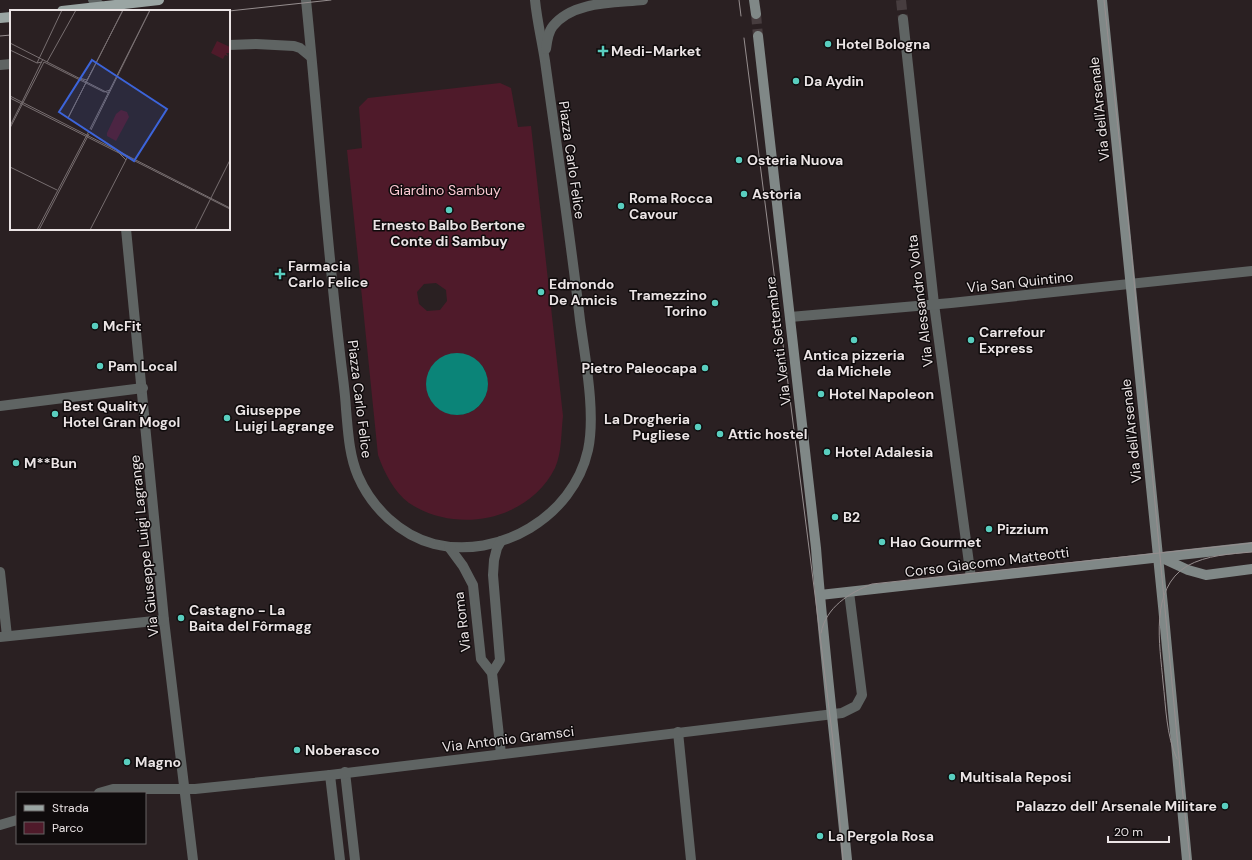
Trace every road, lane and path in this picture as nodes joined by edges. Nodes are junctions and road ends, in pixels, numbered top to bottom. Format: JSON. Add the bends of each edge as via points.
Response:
{"nodes":[{"id":1,"x":93,"y":0,"type":"edge"},
{"id":2,"x":159,"y":0,"type":"edge"},
{"id":3,"x":306,"y":0,"type":"edge"},
{"id":4,"x":535,"y":0,"type":"edge"},
{"id":5,"x":643,"y":0,"type":"edge"},
{"id":6,"x":754,"y":0,"type":"edge"},
{"id":7,"x":1102,"y":0,"type":"edge"},
{"id":8,"x":102,"y":6,"type":"edge"},
{"id":9,"x":70,"y":10,"type":"edge"},
{"id":10,"x":756,"y":14,"type":"tunnel mouth"},
{"id":11,"x":10,"y":17,"type":"edge"},
{"id":12,"x":0,"y":18,"type":"edge"},
{"id":13,"x":903,"y":19,"type":"tunnel mouth"},
{"id":14,"x":758,"y":36,"type":"tunnel mouth"},
{"id":15,"x":230,"y":45,"type":"edge"},
{"id":16,"x":311,"y":57,"type":"junction"},
{"id":17,"x":545,"y":59,"type":"junction"},
{"id":18,"x":10,"y":64,"type":"edge"},
{"id":19,"x":0,"y":66,"type":"edge"},
{"id":20,"x":126,"y":230,"type":"edge"},
{"id":21,"x":1252,"y":271,"type":"edge"},
{"id":22,"x":1130,"y":284,"type":"junction"},
{"id":23,"x":934,"y":304,"type":"junction"},
{"id":24,"x":790,"y":317,"type":"junction"},
{"id":25,"x":143,"y":388,"type":"junction"},
{"id":26,"x":0,"y":406,"type":"edge"},
{"id":27,"x":501,"y":541,"type":"junction"},
{"id":28,"x":449,"y":547,"type":"junction"},
{"id":29,"x":1252,"y":547,"type":"edge"},
{"id":30,"x":1158,"y":557,"type":"junction"},
{"id":31,"x":1252,"y":569,"type":"edge"},
{"id":32,"x":0,"y":572,"type":"edge"},
{"id":33,"x":971,"y":578,"type":"junction"},
{"id":34,"x":849,"y":592,"type":"junction"},
{"id":35,"x":820,"y":595,"type":"junction"},
{"id":36,"x":164,"y":620,"type":"junction"},
{"id":37,"x":3,"y":637,"type":"edge"},
{"id":38,"x":492,"y":673,"type":"junction"},
{"id":39,"x":833,"y":715,"type":"junction"},
{"id":40,"x":678,"y":732,"type":"junction"},
{"id":41,"x":501,"y":754,"type":"junction"},
{"id":42,"x":345,"y":772,"type":"junction"},
{"id":43,"x":330,"y":775,"type":"junction"},
{"id":44,"x":186,"y":788,"type":"junction"},
{"id":45,"x":102,"y":792,"type":"edge"},
{"id":46,"x":16,"y":820,"type":"edge"},
{"id":47,"x":0,"y":825,"type":"edge"},
{"id":48,"x":193,"y":860,"type":"edge"},
{"id":49,"x":340,"y":860,"type":"edge"},
{"id":50,"x":355,"y":860,"type":"edge"},
{"id":51,"x":691,"y":860,"type":"edge"},
{"id":52,"x":847,"y":860,"type":"edge"},
{"id":53,"x":1187,"y":860,"type":"edge"}],
"edges":[{"from":1,"to":8,"type":"street"},
{"from":2,"to":8,"type":"main road"},
{"from":3,"to":16,"type":"street","name":"Piazza Carlo Felice"},
{"from":4,"to":17,"type":"street","name":"Piazza Carlo Felice"},
{"from":5,"to":17,"type":"street","via":[[587,6],[560,19],[552,26],[548,35]]},
{"from":6,"to":10,"type":"street"},
{"from":7,"to":22,"type":"street","name":"Via dell'Arsenale"},
{"from":8,"to":9,"type":"main road"},
{"from":11,"to":12,"type":"main road"},
{"from":13,"to":23,"type":"street","name":"Via Alessandro Volta"},
{"from":14,"to":24,"type":"street","name":"Via Venti Settembre"},
{"from":15,"to":16,"type":"street","via":[[294,46]]},
{"from":16,"to":28,"type":"street","name":"Piazza Carlo Felice","via":[[335,310],[353,460],[363,487],[386,517],[418,538]]},
{"from":17,"to":27,"type":"street","name":"Piazza Carlo Felice","via":[[584,351],[589,403],[589,440],[579,475],[553,511],[529,530]]},
{"from":18,"to":19,"type":"street"},
{"from":20,"to":25,"type":"street","name":"Via Giuseppe Luigi Lagrange"},
{"from":21,"to":22,"type":"street","name":"Via San Quintino"},
{"from":22,"to":23,"type":"street","name":"Via San Quintino"},
{"from":22,"to":30,"type":"street","name":"Via dell'Arsenale"},
{"from":23,"to":24,"type":"street","name":"Via San Quintino"},
{"from":23,"to":33,"type":"street","name":"Via Alessandro Volta"},
{"from":24,"to":35,"type":"street","name":"Via Venti Settembre"},
{"from":25,"to":26,"type":"street"},
{"from":25,"to":36,"type":"street","name":"Via Giuseppe Luigi Lagrange"},
{"from":27,"to":28,"type":"street","name":"Piazza Carlo Felice","via":[[479,546]]},
{"from":27,"to":38,"type":"street","name":"Via Roma","via":[[497,548],[493,575],[500,660]]},
{"from":28,"to":38,"type":"street","name":"Via Roma","via":[[473,585],[481,659]]},
{"from":29,"to":30,"type":"street","name":"Corso Giacomo Matteotti"},
{"from":30,"to":31,"type":"street","name":"Corso Giacomo Matteotti","via":[[1206,575]]},
{"from":30,"to":33,"type":"street","name":"Corso Giacomo Matteotti"},
{"from":30,"to":53,"type":"street","name":"Via dell'Arsenale"},
{"from":32,"to":37,"type":"street"},
{"from":33,"to":34,"type":"street","name":"Corso Giacomo Matteotti"},
{"from":34,"to":35,"type":"street","name":"Corso Giacomo Matteotti"},
{"from":34,"to":39,"type":"street","via":[[862,695],[856,706],[847,712]]},
{"from":35,"to":39,"type":"street","name":"Via Venti Settembre"},
{"from":36,"to":37,"type":"street"},
{"from":36,"to":44,"type":"street","name":"Via Giuseppe Luigi Lagrange"},
{"from":38,"to":41,"type":"street","name":"Via Roma"},
{"from":39,"to":40,"type":"street","name":"Via Antonio Gramsci"},
{"from":39,"to":52,"type":"street","name":"Via Venti Settembre"},
{"from":40,"to":41,"type":"street","name":"Via Antonio Gramsci"},
{"from":40,"to":51,"type":"street"},
{"from":41,"to":42,"type":"street","name":"Via Antonio Gramsci"},
{"from":42,"to":43,"type":"street","name":"Via Antonio Gramsci"},
{"from":42,"to":50,"type":"street"},
{"from":43,"to":44,"type":"street","name":"Via Antonio Gramsci"},
{"from":43,"to":49,"type":"street"},
{"from":44,"to":45,"type":"street","name":"Via Antonio Gramsci","via":[[113,789]]},
{"from":44,"to":48,"type":"street","name":"Via Giuseppe Luigi Lagrange"},
{"from":46,"to":47,"type":"street"}]}
